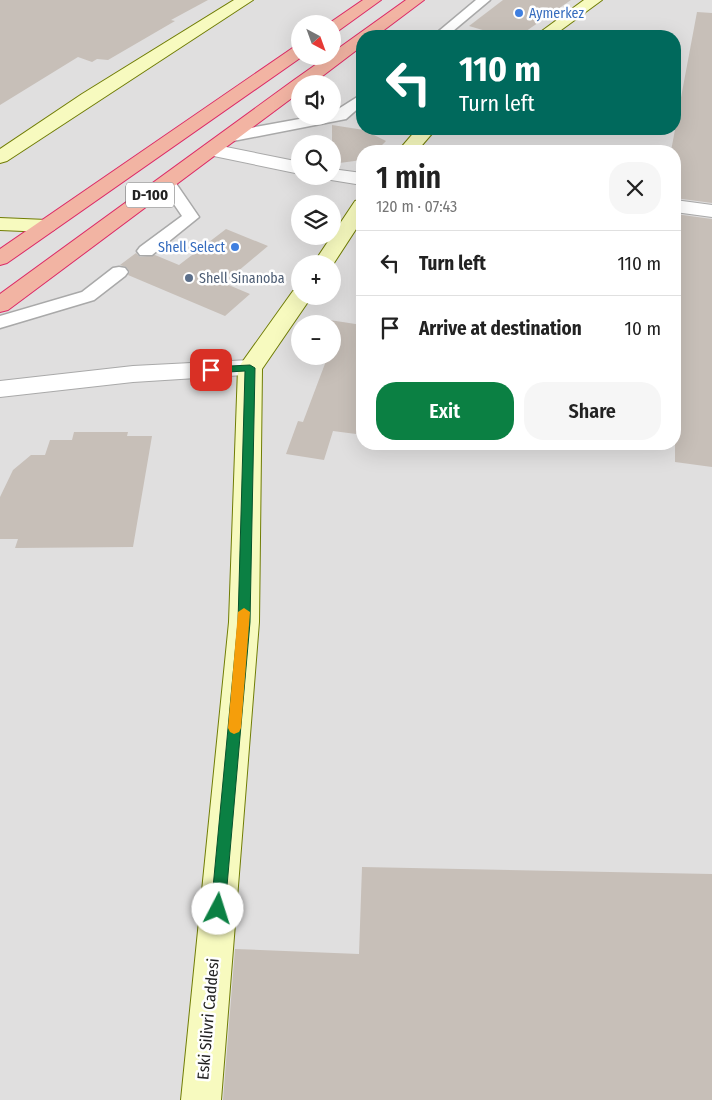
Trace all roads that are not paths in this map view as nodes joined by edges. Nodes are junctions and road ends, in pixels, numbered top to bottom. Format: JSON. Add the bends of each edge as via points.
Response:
{"nodes":[{"id":1,"x":245,"y":0,"type":"edge"},
{"id":2,"x":373,"y":0,"type":"edge"},
{"id":3,"x":416,"y":0,"type":"edge"},
{"id":4,"x":484,"y":0,"type":"edge"},
{"id":5,"x":594,"y":0,"type":"edge"},
{"id":6,"x":341,"y":22,"type":"edge"},
{"id":7,"x":374,"y":30,"type":"edge"},
{"id":8,"x":446,"y":30,"type":"edge"},
{"id":9,"x":552,"y":30,"type":"edge"},
{"id":10,"x":356,"y":43,"type":"edge"},
{"id":11,"x":291,"y":57,"type":"edge"},
{"id":12,"x":312,"y":75,"type":"edge"},
{"id":13,"x":291,"y":91,"type":"edge"},
{"id":14,"x":356,"y":103,"type":"edge"},
{"id":15,"x":422,"y":135,"type":"edge"},
{"id":16,"x":228,"y":137,"type":"junction"},
{"id":17,"x":412,"y":145,"type":"edge"},
{"id":18,"x":211,"y":150,"type":"junction"},
{"id":19,"x":0,"y":157,"type":"edge"},
{"id":20,"x":291,"y":166,"type":"edge"},
{"id":21,"x":341,"y":176,"type":"edge"},
{"id":22,"x":356,"y":178,"type":"edge"},
{"id":23,"x":167,"y":182,"type":"junction"},
{"id":24,"x":681,"y":207,"type":"edge"},
{"id":25,"x":712,"y":211,"type":"edge"},
{"id":26,"x":356,"y":214,"type":"edge"},
{"id":27,"x":0,"y":224,"type":"edge"},
{"id":28,"x":47,"y":226,"type":"junction"},
{"id":29,"x":146,"y":251,"type":"dead end"},
{"id":30,"x":329,"y":255,"type":"edge"},
{"id":31,"x":0,"y":259,"type":"edge"},
{"id":32,"x":120,"y":272,"type":"dead end"},
{"id":33,"x":0,"y":305,"type":"edge"},
{"id":34,"x":295,"y":305,"type":"edge"},
{"id":35,"x":0,"y":322,"type":"edge"},
{"id":36,"x":250,"y":368,"type":"junction"},
{"id":37,"x":0,"y":389,"type":"edge"},
{"id":38,"x":200,"y":1100,"type":"edge"}],
"edges":[{"from":1,"to":19,"type":"main road"},
{"from":2,"to":6,"type":"highway"},
{"from":3,"to":7,"type":"highway"},
{"from":4,"to":8,"type":"lane"},
{"from":5,"to":9,"type":"main road"},
{"from":10,"to":12,"type":"highway","number":"D-100"},
{"from":11,"to":28,"type":"highway","number":"D-100"},
{"from":13,"to":16,"type":"highway","number":"D-100"},
{"from":14,"to":16,"type":"lane","via":[[341,116]]},
{"from":15,"to":17,"type":"main road"},
{"from":16,"to":18,"type":"highway","number":"D-100"},
{"from":18,"to":20,"type":"street"},
{"from":18,"to":23,"type":"highway","number":"D-100"},
{"from":21,"to":22,"type":"street"},
{"from":23,"to":29,"type":"lane","via":[[191,217]]},
{"from":23,"to":33,"type":"highway","number":"D-100"},
{"from":24,"to":25,"type":"street"},
{"from":26,"to":30,"type":"main road"},
{"from":27,"to":28,"type":"main road"},
{"from":28,"to":31,"type":"highway","number":"D-100"},
{"from":32,"to":35,"type":"lane","via":[[88,296]]},
{"from":34,"to":36,"type":"main road"},
{"from":36,"to":37,"type":"street","via":[[133,374]]},
{"from":36,"to":38,"type":"main road","name":"Eski Silivri Caddesi","via":[[244,622]]}]}
